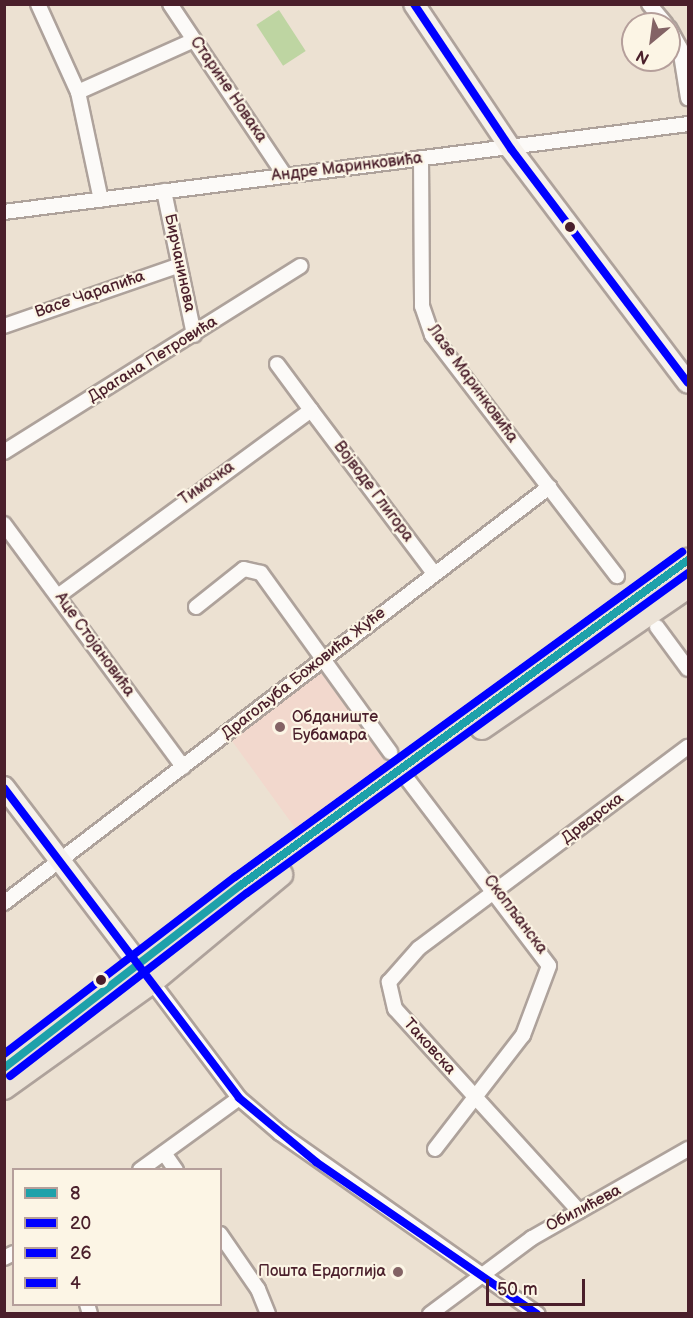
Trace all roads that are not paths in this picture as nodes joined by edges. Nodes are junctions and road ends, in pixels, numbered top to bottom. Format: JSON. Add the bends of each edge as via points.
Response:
{"nodes":[{"id":1,"x":38,"y":4,"type":"edge"},
{"id":2,"x":170,"y":4,"type":"edge"},
{"id":3,"x":414,"y":4,"type":"edge"},
{"id":4,"x":194,"y":40,"type":"junction"},
{"id":5,"x":681,"y":54,"type":"edge"},
{"id":6,"x":78,"y":92,"type":"junction"},
{"id":7,"x":688,"y":98,"type":"edge"},
{"id":8,"x":688,"y":124,"type":"edge"},
{"id":9,"x":511,"y":149,"type":"junction"},
{"id":10,"x":421,"y":158,"type":"junction"},
{"id":11,"x":285,"y":176,"type":"junction"},
{"id":12,"x":164,"y":191,"type":"junction"},
{"id":13,"x":101,"y":200,"type":"junction"},
{"id":14,"x":4,"y":212,"type":"edge"},
{"id":15,"x":177,"y":266,"type":"junction"},
{"id":16,"x":301,"y":266,"type":"dead end"},
{"id":17,"x":4,"y":326,"type":"edge"},
{"id":18,"x":194,"y":335,"type":"junction"},
{"id":19,"x":277,"y":364,"type":"dead end"},
{"id":20,"x":688,"y":382,"type":"edge"},
{"id":21,"x":311,"y":410,"type":"junction"},
{"id":22,"x":4,"y":452,"type":"edge"},
{"id":23,"x":549,"y":487,"type":"junction"},
{"id":24,"x":4,"y":524,"type":"edge"},
{"id":25,"x":688,"y":560,"type":"edge"},
{"id":26,"x":434,"y":573,"type":"junction"},
{"id":27,"x":617,"y":576,"type":"dead end"},
{"id":28,"x":688,"y":587,"type":"edge"},
{"id":29,"x":58,"y":596,"type":"junction"},
{"id":30,"x":196,"y":607,"type":"dead end"},
{"id":31,"x":657,"y":627,"type":"dead end"},
{"id":32,"x":324,"y":661,"type":"junction"},
{"id":33,"x":688,"y":669,"type":"edge"},
{"id":34,"x":688,"y":747,"type":"edge"},
{"id":35,"x":390,"y":752,"type":"dead end"},
{"id":36,"x":183,"y":767,"type":"junction"},
{"id":37,"x":408,"y":780,"type":"junction"},
{"id":38,"x":4,"y":788,"type":"edge"},
{"id":39,"x":59,"y":860,"type":"junction"},
{"id":40,"x":498,"y":891,"type":"junction"},
{"id":41,"x":4,"y":903,"type":"edge"},
{"id":42,"x":146,"y":974,"type":"junction"},
{"id":43,"x":4,"y":1068,"type":"edge"},
{"id":44,"x":4,"y":1088,"type":"edge"},
{"id":45,"x":239,"y":1098,"type":"junction"},
{"id":46,"x":477,"y":1100,"type":"junction"},
{"id":47,"x":435,"y":1149,"type":"dead end"},
{"id":48,"x":164,"y":1153,"type":"junction"},
{"id":49,"x":688,"y":1154,"type":"edge"},
{"id":50,"x":143,"y":1168,"type":"edge"},
{"id":51,"x":175,"y":1168,"type":"edge"},
{"id":52,"x":579,"y":1211,"type":"junction"},
{"id":53,"x":222,"y":1237,"type":"edge"},
{"id":54,"x":481,"y":1273,"type":"junction"},
{"id":55,"x":268,"y":1314,"type":"edge"},
{"id":56,"x":430,"y":1314,"type":"edge"},
{"id":57,"x":538,"y":1314,"type":"edge"}],
"edges":[{"from":1,"to":6,"type":"street"},
{"from":2,"to":4,"type":"street","name":"Старине Новака"},
{"from":3,"to":9,"type":"street"},
{"from":4,"to":6,"type":"street"},
{"from":4,"to":11,"type":"street","name":"Старине Новака"},
{"from":5,"to":7,"type":"street"},
{"from":6,"to":13,"type":"street"},
{"from":8,"to":9,"type":"street","name":"Андре Маринковића"},
{"from":9,"to":10,"type":"street","name":"Андре Маринковића"},
{"from":9,"to":20,"type":"street"},
{"from":10,"to":11,"type":"street","name":"Андре Маринковића"},
{"from":10,"to":23,"type":"street","name":"Лазе Маринковића","via":[[425,320]]},
{"from":11,"to":12,"type":"street","name":"Андре Маринковића"},
{"from":12,"to":13,"type":"street","name":"Андре Маринковића"},
{"from":12,"to":15,"type":"street","name":"Бирчанинова"},
{"from":13,"to":14,"type":"street","name":"Андре Маринковића"},
{"from":15,"to":17,"type":"street","name":"Васе Чарапића"},
{"from":15,"to":18,"type":"street","name":"Бирчанинова"},
{"from":16,"to":18,"type":"street","name":"Драгана Петровића"},
{"from":18,"to":22,"type":"street","name":"Драгана Петровића"},
{"from":19,"to":21,"type":"street"},
{"from":21,"to":26,"type":"street","name":"Војводе Глигора"},
{"from":21,"to":29,"type":"street","name":"Тимочка"},
{"from":23,"to":26,"type":"street","name":"Драгољуба Божовића Жуће"},
{"from":23,"to":27,"type":"street","name":"Лазе Маринковића"},
{"from":24,"to":29,"type":"street","name":"Аце Стојановића"},
{"from":25,"to":42,"type":"main road","via":[[548,658]]},
{"from":26,"to":32,"type":"street","name":"Драгољуба Божовића Жуће"},
{"from":28,"to":37,"type":"main road"},
{"from":29,"to":36,"type":"street","name":"Аце Стојановића"},
{"from":30,"to":32,"type":"street","via":[[244,569],[254,569]]},
{"from":31,"to":33,"type":"street"},
{"from":32,"to":35,"type":"street"},
{"from":32,"to":36,"type":"street","name":"Драгољуба Божовића Жуће"},
{"from":34,"to":40,"type":"street","name":"Дрварска"},
{"from":36,"to":39,"type":"street","name":"Драгољуба Божовића Жуће"},
{"from":37,"to":40,"type":"street","name":"Скопљанска"},
{"from":37,"to":42,"type":"main road"},
{"from":38,"to":39,"type":"street"},
{"from":39,"to":41,"type":"street","name":"Драгољуба Божовића Жуће"},
{"from":39,"to":42,"type":"street"},
{"from":40,"to":46,"type":"street","name":"Скопљанска","via":[[548,958],[549,972],[529,1023]]},
{"from":40,"to":46,"type":"street","name":"Таковска","via":[[419,948],[389,982],[394,1009]]},
{"from":42,"to":43,"type":"main road"},
{"from":42,"to":44,"type":"main road"},
{"from":42,"to":45,"type":"street"},
{"from":45,"to":48,"type":"street"},
{"from":45,"to":54,"type":"street","via":[[316,1162]]},
{"from":46,"to":47,"type":"street","name":"Скопљанска"},
{"from":46,"to":52,"type":"street","name":"Таковска"},
{"from":48,"to":50,"type":"street"},
{"from":48,"to":51,"type":"street"},
{"from":49,"to":52,"type":"street","name":"Обилићева"},
{"from":52,"to":54,"type":"street","name":"Обилићева"},
{"from":53,"to":55,"type":"street","via":[[258,1289]]},
{"from":54,"to":56,"type":"street","name":"Обилићева"},
{"from":54,"to":57,"type":"street"}]}
